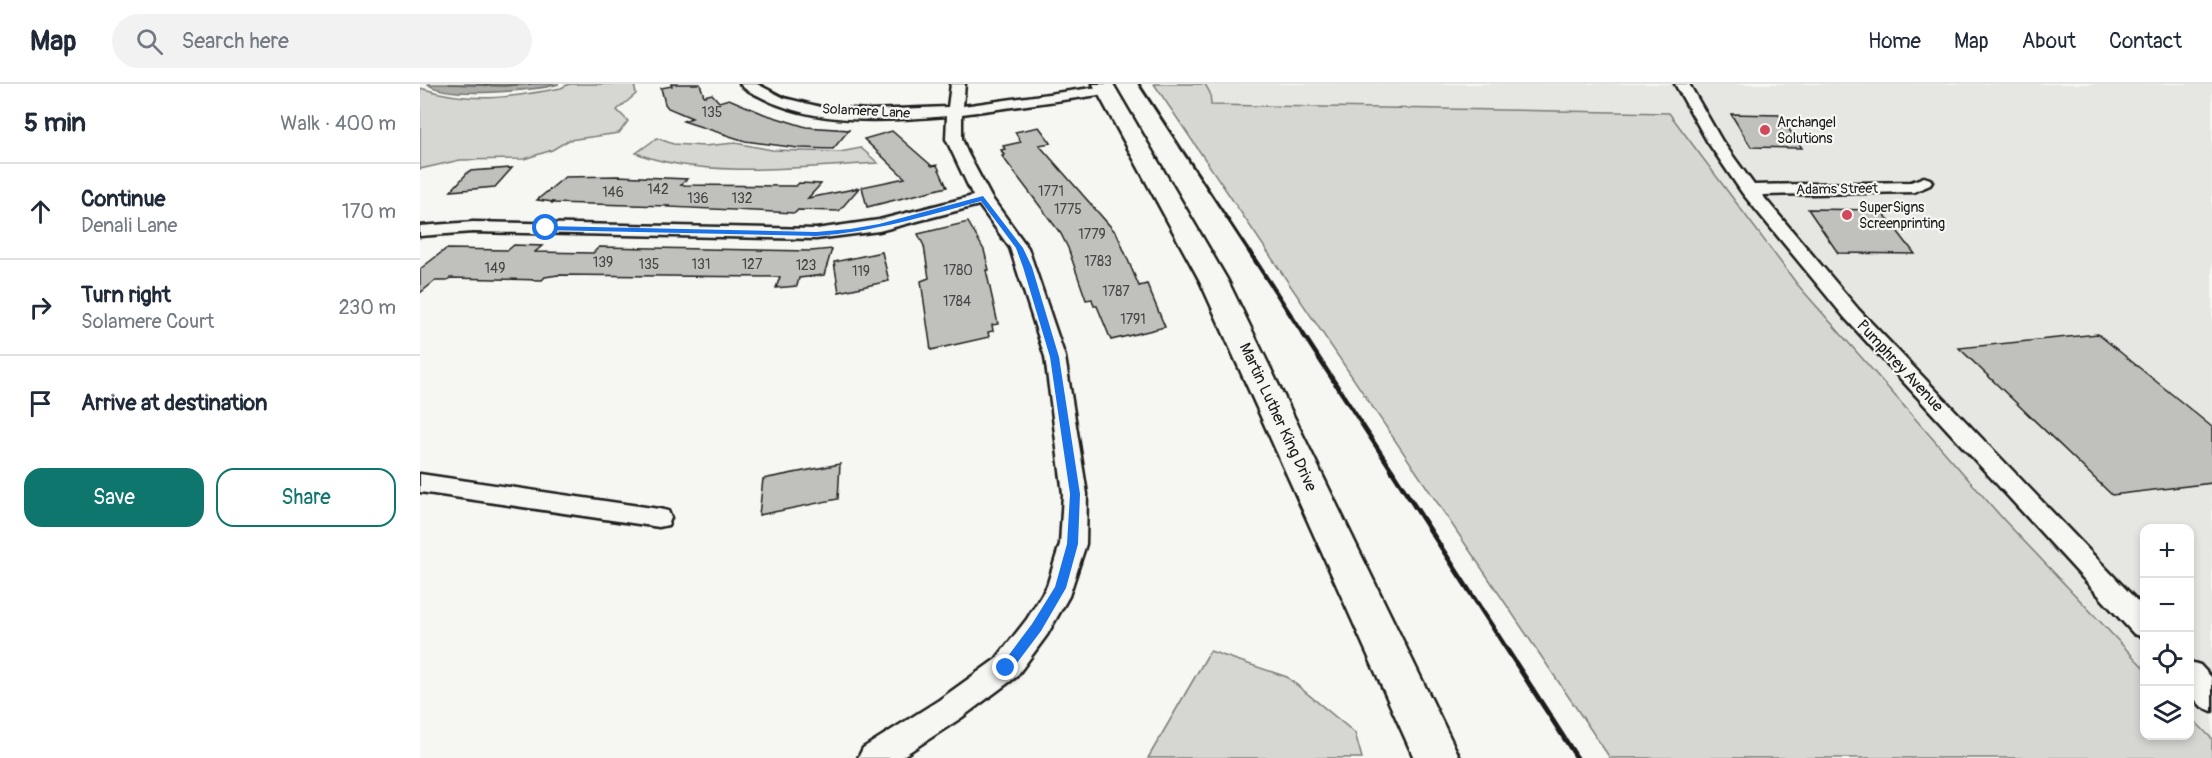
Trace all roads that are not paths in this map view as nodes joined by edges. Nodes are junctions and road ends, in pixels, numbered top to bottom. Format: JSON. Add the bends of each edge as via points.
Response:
{"nodes":[{"id":1,"x":747,"y":84,"type":"edge"},
{"id":2,"x":958,"y":84,"type":"edge"},
{"id":3,"x":1682,"y":84,"type":"edge"},
{"id":4,"x":1102,"y":86,"type":"edge"},
{"id":5,"x":954,"y":111,"type":"junction"},
{"id":6,"x":1924,"y":182,"type":"dead end"},
{"id":7,"x":1749,"y":190,"type":"junction"},
{"id":8,"x":983,"y":198,"type":"junction"},
{"id":9,"x":420,"y":231,"type":"edge"},
{"id":10,"x":420,"y":483,"type":"edge"},
{"id":11,"x":659,"y":518,"type":"dead end"},
{"id":12,"x":2140,"y":621,"type":"edge"},
{"id":13,"x":2194,"y":678,"type":"edge"},
{"id":14,"x":2212,"y":698,"type":"edge"},
{"id":15,"x":874,"y":758,"type":"edge"},
{"id":16,"x":1437,"y":758,"type":"edge"}],
"edges":[{"from":1,"to":5,"type":"street","name":"Solamere Lane","via":[[773,99],[834,112],[901,115]]},
{"from":2,"to":5,"type":"street"},
{"from":3,"to":7,"type":"street","name":"Pumphrey Avenue"},
{"from":4,"to":5,"type":"street","name":"Solamere Lane"},
{"from":4,"to":16,"type":"main road","name":"Martin Luther King Drive","via":[[1214,282]]},
{"from":5,"to":8,"type":"street","via":[[954,140]]},
{"from":6,"to":7,"type":"street","name":"Adams Street","via":[[1914,187],[1876,189]]},
{"from":7,"to":12,"type":"street","name":"Pumphrey Avenue","via":[[1852,314]]},
{"from":8,"to":9,"type":"street","via":[[880,226],[816,234],[484,227]]},
{"from":8,"to":15,"type":"street","via":[[1020,248],[1055,357],[1075,494],[1073,544],[1060,588],[1006,668]]},
{"from":10,"to":11,"type":"street"},
{"from":13,"to":14,"type":"street"}]}
